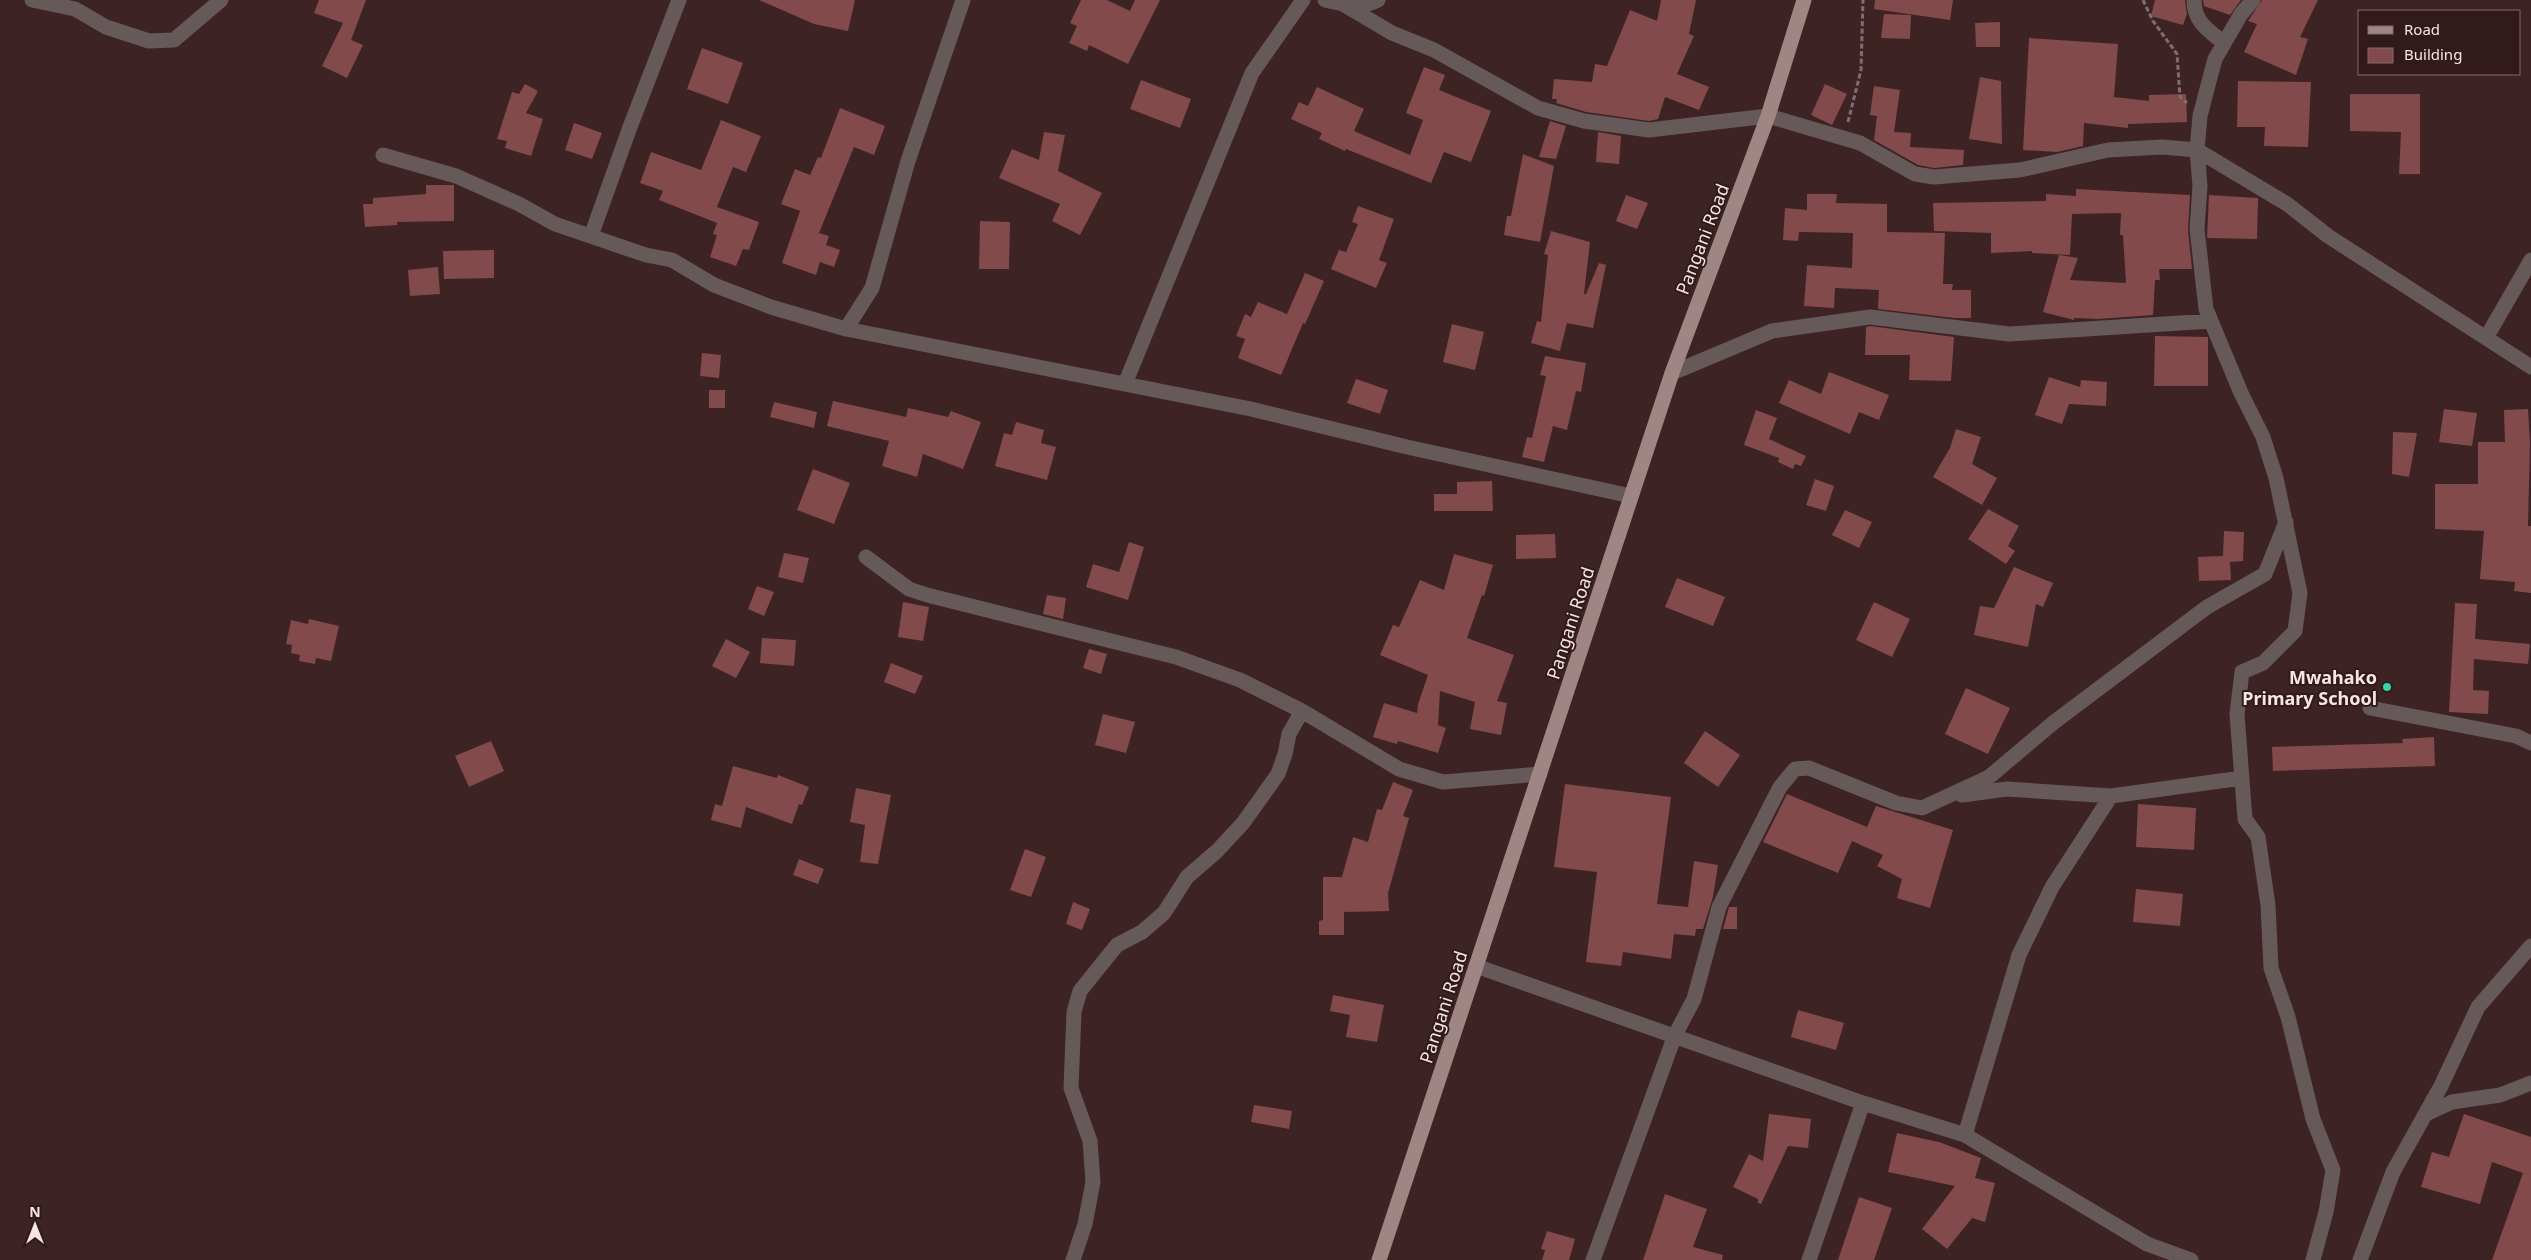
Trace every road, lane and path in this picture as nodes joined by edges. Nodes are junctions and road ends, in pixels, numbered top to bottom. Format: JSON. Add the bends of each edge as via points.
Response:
{"nodes":[{"id":1,"x":32,"y":0,"type":"edge"},
{"id":2,"x":221,"y":0,"type":"edge"},
{"id":3,"x":679,"y":0,"type":"edge"},
{"id":4,"x":963,"y":0,"type":"edge"},
{"id":5,"x":1303,"y":0,"type":"edge"},
{"id":6,"x":1325,"y":0,"type":"edge"},
{"id":7,"x":1378,"y":0,"type":"edge"},
{"id":8,"x":1804,"y":0,"type":"edge"},
{"id":9,"x":1863,"y":0,"type":"edge"},
{"id":10,"x":2143,"y":0,"type":"edge"},
{"id":11,"x":2194,"y":0,"type":"edge"},
{"id":12,"x":2253,"y":0,"type":"edge"},
{"id":13,"x":1343,"y":4,"type":"junction"},
{"id":14,"x":2224,"y":43,"type":"junction"},
{"id":15,"x":1768,"y":116,"type":"junction"},
{"id":16,"x":2200,"y":116,"type":"junction"},
{"id":17,"x":1843,"y":139,"type":"junction"},
{"id":18,"x":2197,"y":150,"type":"junction"},
{"id":19,"x":383,"y":155,"type":"dead end"},
{"id":20,"x":592,"y":236,"type":"junction"},
{"id":21,"x":2531,"y":260,"type":"edge"},
{"id":22,"x":2211,"y":321,"type":"junction"},
{"id":23,"x":846,"y":329,"type":"junction"},
{"id":24,"x":2486,"y":338,"type":"junction"},
{"id":25,"x":2531,"y":367,"type":"edge"},
{"id":26,"x":1672,"y":373,"type":"junction"},
{"id":27,"x":1125,"y":384,"type":"junction"},
{"id":28,"x":1631,"y":496,"type":"junction"},
{"id":29,"x":2286,"y":522,"type":"junction"},
{"id":30,"x":866,"y":557,"type":"dead end"},
{"id":31,"x":2370,"y":708,"type":"dead end"},
{"id":32,"x":1302,"y":711,"type":"junction"},
{"id":33,"x":2531,"y":743,"type":"edge"},
{"id":34,"x":1540,"y":774,"type":"junction"},
{"id":35,"x":2242,"y":778,"type":"junction"},
{"id":36,"x":1951,"y":796,"type":"junction"},
{"id":37,"x":2111,"y":796,"type":"junction"},
{"id":38,"x":2531,"y":946,"type":"edge"},
{"id":39,"x":1476,"y":966,"type":"junction"},
{"id":40,"x":1675,"y":1035,"type":"junction"},
{"id":41,"x":2531,"y":1083,"type":"edge"},
{"id":42,"x":1863,"y":1103,"type":"junction"},
{"id":43,"x":2426,"y":1114,"type":"junction"},
{"id":44,"x":1965,"y":1135,"type":"junction"},
{"id":45,"x":1074,"y":1260,"type":"edge"},
{"id":46,"x":1379,"y":1260,"type":"edge"},
{"id":47,"x":1593,"y":1260,"type":"edge"},
{"id":48,"x":1809,"y":1260,"type":"edge"},
{"id":49,"x":2191,"y":1260,"type":"edge"},
{"id":50,"x":2313,"y":1260,"type":"edge"},
{"id":51,"x":2360,"y":1260,"type":"edge"}],
"edges":[{"from":1,"to":2,"type":"street","via":[[75,9],[106,27],[149,41],[174,40]]},
{"from":3,"to":20,"type":"street"},
{"from":4,"to":23,"type":"street","via":[[914,144],[872,288]]},
{"from":5,"to":27,"type":"street","via":[[1252,73]]},
{"from":6,"to":13,"type":"street"},
{"from":7,"to":13,"type":"street","via":[[1368,5]]},
{"from":8,"to":15,"type":"main road","name":"Pangani Road"},
{"from":9,"to":17,"type":"path","via":[[1861,70]]},
{"from":10,"to":16,"type":"path","via":[[2153,21],[2177,54],[2180,97]]},
{"from":11,"to":14,"type":"street","via":[[2194,12]]},
{"from":12,"to":14,"type":"street"},
{"from":13,"to":15,"type":"street","via":[[1538,108],[1584,121],[1649,130]]},
{"from":14,"to":16,"type":"street","via":[[2215,59]]},
{"from":15,"to":17,"type":"street"},
{"from":15,"to":26,"type":"main road","name":"Pangani Road"},
{"from":16,"to":18,"type":"street"},
{"from":17,"to":18,"type":"street","via":[[1860,143],[1915,174],[1934,177],[2020,170],[2108,150],[2162,147]]},
{"from":18,"to":22,"type":"street","via":[[2200,186],[2197,229],[2206,309]]},
{"from":18,"to":24,"type":"street","via":[[2287,204],[2328,236]]},
{"from":19,"to":20,"type":"street","via":[[456,176],[555,224]]},
{"from":20,"to":23,"type":"street","via":[[646,255],[672,260],[714,285],[772,307]]},
{"from":21,"to":24,"type":"street"},
{"from":22,"to":26,"type":"street","via":[[2009,334],[1870,317],[1772,331]]},
{"from":22,"to":29,"type":"street","via":[[2240,393],[2263,437]]},
{"from":23,"to":27,"type":"street"},
{"from":24,"to":25,"type":"street"},
{"from":26,"to":28,"type":"main road","name":"Pangani Road"},
{"from":27,"to":28,"type":"street","via":[[1251,409]]},
{"from":28,"to":34,"type":"main road","name":"Pangani Road"},
{"from":29,"to":35,"type":"street","via":[[2300,593],[2295,631],[2263,663],[2242,672],[2237,714]]},
{"from":29,"to":36,"type":"street","via":[[2264,574],[2206,607],[2053,723],[1989,777]]},
{"from":30,"to":32,"type":"street","via":[[909,589],[1176,657],[1240,680]]},
{"from":31,"to":33,"type":"street","via":[[2516,736]]},
{"from":32,"to":34,"type":"street","via":[[1400,769],[1443,782]]},
{"from":32,"to":45,"type":"street","via":[[1289,734],[1278,774],[1243,823],[1187,876],[1164,913],[1142,932],[1117,945],[1080,991],[1074,1012],[1071,1088],[1090,1141],[1093,1182]]},
{"from":34,"to":39,"type":"main road","name":"Pangani Road"},
{"from":35,"to":37,"type":"street"},
{"from":35,"to":50,"type":"street","via":[[2245,819],[2258,837],[2260,847],[2268,905],[2271,968],[2288,1017],[2313,1119],[2333,1170]]},
{"from":36,"to":37,"type":"street","via":[[2007,789]]},
{"from":36,"to":40,"type":"street","via":[[1922,808],[1896,803],[1809,768],[1795,768],[1780,787],[1719,907],[1694,999]]},
{"from":37,"to":44,"type":"street","via":[[2052,886],[2019,955]]},
{"from":38,"to":43,"type":"street","via":[[2478,1008]]},
{"from":39,"to":40,"type":"street"},
{"from":39,"to":46,"type":"main road","name":"Pangani Road"},
{"from":40,"to":42,"type":"street"},
{"from":40,"to":47,"type":"street"},
{"from":41,"to":43,"type":"street","via":[[2500,1095],[2452,1102]]},
{"from":42,"to":44,"type":"street"},
{"from":42,"to":48,"type":"street"},
{"from":43,"to":51,"type":"street","via":[[2393,1172]]},
{"from":44,"to":49,"type":"street","via":[[2147,1244]]}]}
